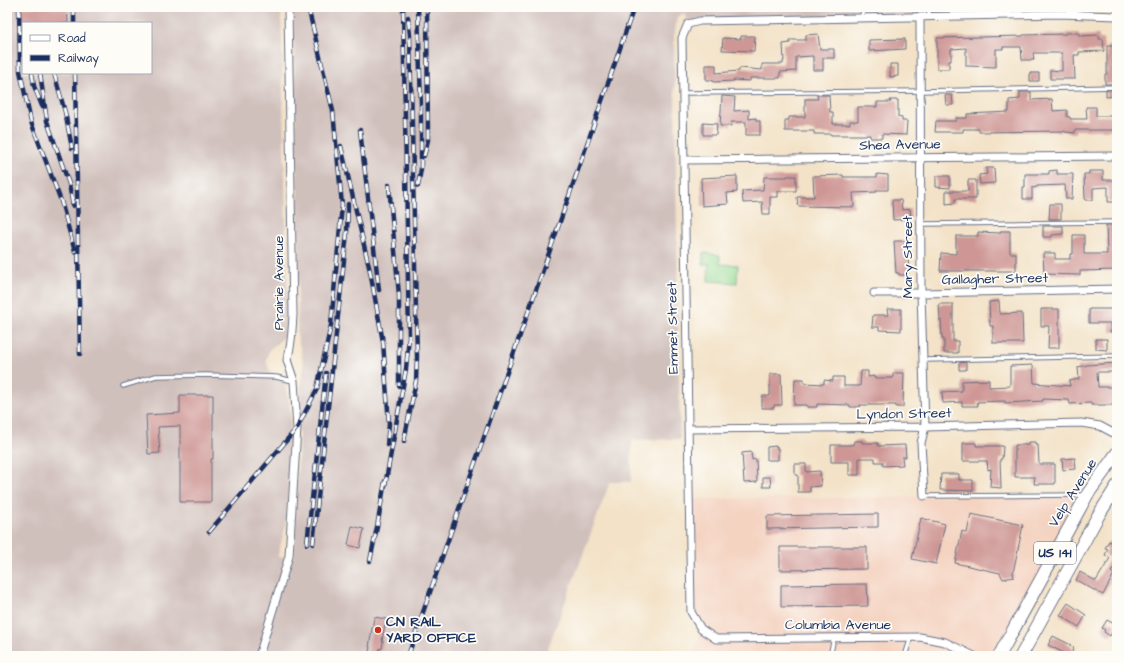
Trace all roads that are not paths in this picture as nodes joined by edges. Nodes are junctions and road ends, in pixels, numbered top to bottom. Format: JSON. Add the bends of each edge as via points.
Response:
{"nodes":[{"id":1,"x":288,"y":7,"type":"edge"},
{"id":2,"x":863,"y":7,"type":"edge"},
{"id":3,"x":929,"y":7,"type":"edge"},
{"id":4,"x":1059,"y":11,"type":"edge"},
{"id":5,"x":929,"y":16,"type":"junction"},
{"id":6,"x":1117,"y":16,"type":"edge"},
{"id":7,"x":920,"y":17,"type":"junction"},
{"id":8,"x":862,"y":18,"type":"junction"},
{"id":9,"x":1117,"y":87,"type":"edge"},
{"id":10,"x":921,"y":91,"type":"junction"},
{"id":11,"x":684,"y":93,"type":"junction"},
{"id":12,"x":1117,"y":156,"type":"edge"},
{"id":13,"x":922,"y":158,"type":"junction"},
{"id":14,"x":684,"y":160,"type":"junction"},
{"id":15,"x":1117,"y":222,"type":"edge"},
{"id":16,"x":922,"y":224,"type":"junction"},
{"id":17,"x":1117,"y":289,"type":"edge"},
{"id":18,"x":874,"y":293,"type":"dead end"},
{"id":19,"x":921,"y":293,"type":"junction"},
{"id":20,"x":1117,"y":356,"type":"edge"},
{"id":21,"x":922,"y":360,"type":"junction"},
{"id":22,"x":294,"y":381,"type":"junction"},
{"id":23,"x":123,"y":386,"type":"dead end"},
{"id":24,"x":925,"y":427,"type":"junction"},
{"id":25,"x":688,"y":429,"type":"junction"},
{"id":26,"x":1117,"y":435,"type":"edge"},
{"id":27,"x":1117,"y":453,"type":"edge"},
{"id":28,"x":1117,"y":486,"type":"edge"},
{"id":29,"x":1087,"y":495,"type":"junction"},
{"id":30,"x":924,"y":496,"type":"joint"},
{"id":31,"x":1113,"y":501,"type":"edge"},
{"id":32,"x":701,"y":629,"type":"joint"},
{"id":33,"x":911,"y":637,"type":"junction"},
{"id":34,"x":834,"y":638,"type":"junction"},
{"id":35,"x":259,"y":656,"type":"edge"},
{"id":36,"x":830,"y":656,"type":"edge"},
{"id":37,"x":906,"y":656,"type":"edge"},
{"id":38,"x":974,"y":656,"type":"edge"},
{"id":39,"x":999,"y":656,"type":"edge"},
{"id":40,"x":1021,"y":656,"type":"edge"}],
"edges":[{"from":1,"to":22,"type":"street","name":"Prairie Avenue","via":[[293,315],[287,360]]},
{"from":2,"to":8,"type":"lane"},
{"from":3,"to":5,"type":"lane"},
{"from":4,"to":5,"type":"street"},
{"from":4,"to":6,"type":"street"},
{"from":5,"to":7,"type":"street"},
{"from":7,"to":8,"type":"street"},
{"from":7,"to":10,"type":"street","name":"Mary Street"},
{"from":8,"to":11,"type":"street","name":"Emmet Street","via":[[700,21],[688,24],[682,38]]},
{"from":9,"to":10,"type":"lane"},
{"from":10,"to":11,"type":"lane"},
{"from":10,"to":13,"type":"street","name":"Mary Street"},
{"from":11,"to":14,"type":"street","name":"Emmet Street"},
{"from":12,"to":13,"type":"street","name":"Shea Avenue"},
{"from":13,"to":14,"type":"street","name":"Shea Avenue"},
{"from":13,"to":16,"type":"street","name":"Mary Street"},
{"from":14,"to":25,"type":"street","name":"Emmet Street"},
{"from":15,"to":16,"type":"lane"},
{"from":16,"to":19,"type":"street","name":"Mary Street"},
{"from":17,"to":19,"type":"street","name":"Gallagher Street"},
{"from":18,"to":19,"type":"street","name":"Gallagher Street"},
{"from":19,"to":21,"type":"street","name":"Mary Street"},
{"from":20,"to":21,"type":"lane"},
{"from":21,"to":24,"type":"street","name":"Mary Street"},
{"from":22,"to":23,"type":"lane","via":[[276,377],[156,376]]},
{"from":22,"to":35,"type":"street","name":"Prairie Avenue","via":[[297,428],[289,556]]},
{"from":24,"to":25,"type":"street","name":"Lyndon Street"},
{"from":24,"to":26,"type":"street","name":"Lyndon Street","via":[[1081,423],[1100,426]]},
{"from":24,"to":30,"type":"street","name":"Mary Street","via":[[922,443]]},
{"from":25,"to":32,"type":"street","name":"Emmet Street","via":[[691,612]]},
{"from":27,"to":29,"type":"main road","name":"Velp Avenue","number":"US 141"},
{"from":28,"to":31,"type":"main road","number":"US 141"},
{"from":29,"to":30,"type":"lane"},
{"from":29,"to":39,"type":"main road","name":"Velp Avenue","number":"US 141"},
{"from":31,"to":40,"type":"main road","number":"US 141"},
{"from":32,"to":34,"type":"street","name":"Columbia Avenue","via":[[716,639]]},
{"from":33,"to":34,"type":"street","name":"Columbia Avenue"},
{"from":33,"to":37,"type":"lane"},
{"from":33,"to":38,"type":"street","name":"Columbia Avenue","via":[[945,642]]},
{"from":34,"to":36,"type":"lane"}]}
